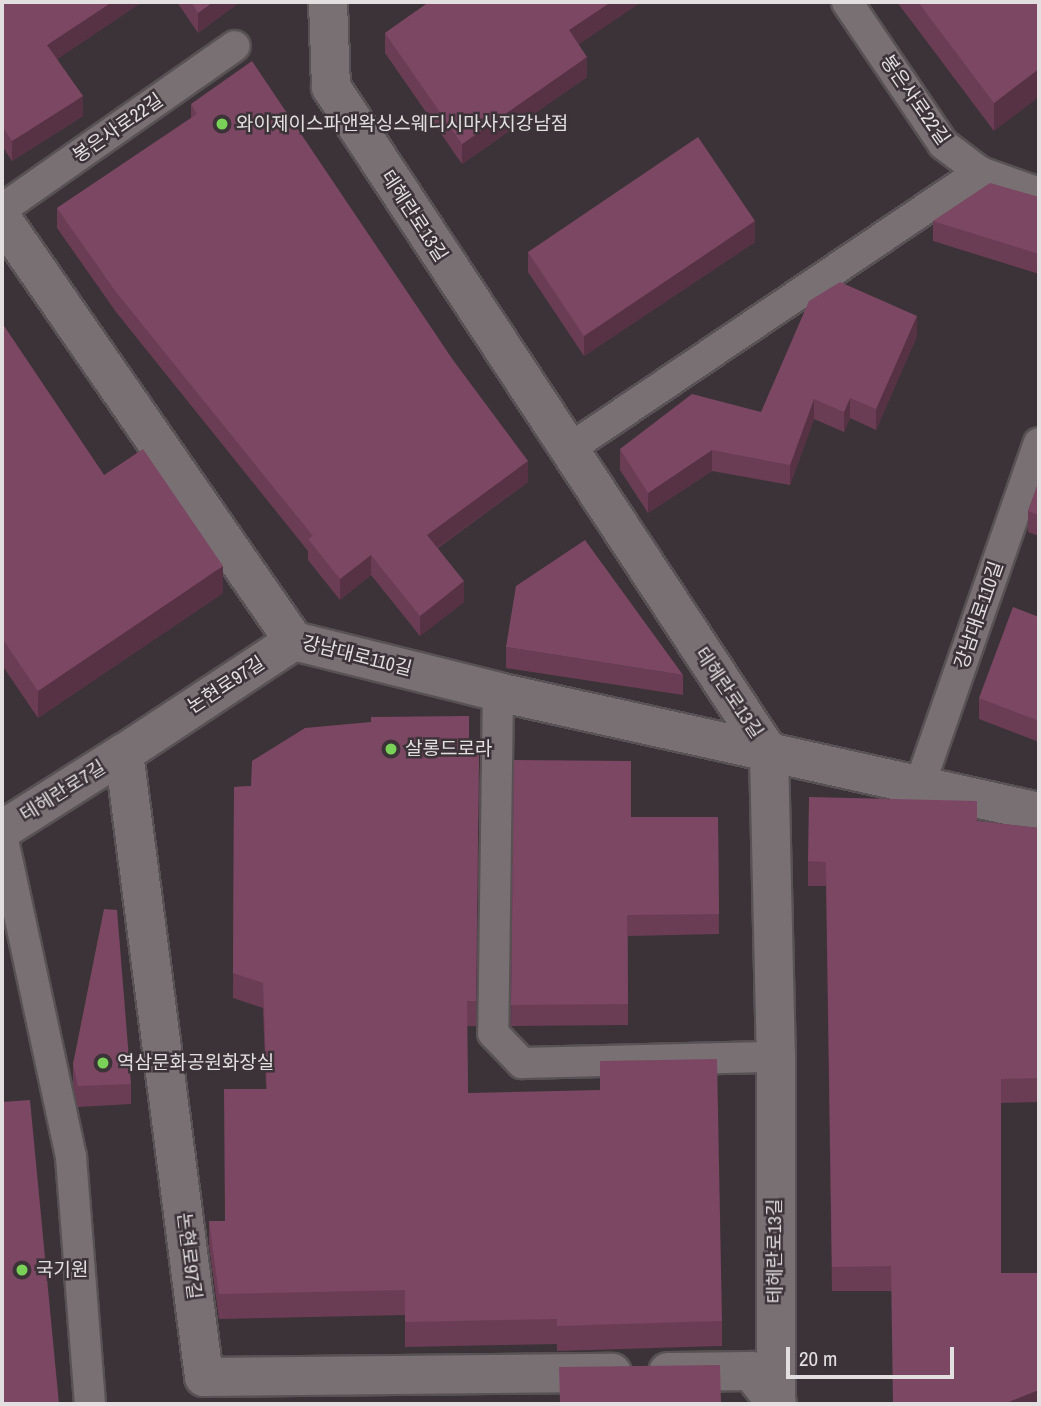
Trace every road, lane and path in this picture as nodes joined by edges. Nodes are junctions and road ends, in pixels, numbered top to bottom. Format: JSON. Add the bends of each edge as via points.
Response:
{"nodes":[{"id":1,"x":328,"y":2,"type":"edge"},
{"id":2,"x":848,"y":2,"type":"edge"},
{"id":3,"x":235,"y":46,"type":"dead end"},
{"id":4,"x":980,"y":172,"type":"junction"},
{"id":5,"x":1039,"y":193,"type":"edge"},
{"id":6,"x":2,"y":209,"type":"edge"},
{"id":7,"x":2,"y":219,"type":"edge"},
{"id":8,"x":1039,"y":443,"type":"edge"},
{"id":9,"x":566,"y":451,"type":"junction"},
{"id":10,"x":294,"y":641,"type":"junction"},
{"id":11,"x":498,"y":692,"type":"junction"},
{"id":12,"x":124,"y":752,"type":"junction"},
{"id":13,"x":769,"y":753,"type":"junction"},
{"id":14,"x":919,"y":787,"type":"junction"},
{"id":15,"x":1039,"y":812,"type":"edge"},
{"id":16,"x":2,"y":830,"type":"edge"},
{"id":17,"x":2,"y":835,"type":"edge"},
{"id":18,"x":776,"y":1056,"type":"junction"},
{"id":19,"x":90,"y":1404,"type":"edge"},
{"id":20,"x":776,"y":1404,"type":"edge"}],
"edges":[{"from":1,"to":9,"type":"street","name":"테헤란로13길","via":[[331,87]]},
{"from":2,"to":4,"type":"lane","name":"봉은사로22길","via":[[943,144]]},
{"from":3,"to":6,"type":"lane","name":"봉은사로22길"},
{"from":4,"to":5,"type":"lane","name":"봉은사로22길"},
{"from":4,"to":9,"type":"lane"},
{"from":7,"to":10,"type":"street","name":"강남대로110길"},
{"from":8,"to":14,"type":"lane","name":"강남대로110길"},
{"from":9,"to":13,"type":"street","name":"테헤란로13길"},
{"from":10,"to":11,"type":"street","name":"강남대로110길"},
{"from":10,"to":12,"type":"street","name":"논현로97길"},
{"from":11,"to":13,"type":"street","name":"강남대로110길"},
{"from":11,"to":18,"type":"lane","via":[[493,1033],[523,1063]]},
{"from":12,"to":16,"type":"street","name":"테헤란로7길"},
{"from":12,"to":20,"type":"street","name":"논현로97길","via":[[204,1377],[751,1371]]},
{"from":13,"to":14,"type":"street","name":"강남대로110길"},
{"from":13,"to":18,"type":"street","name":"테헤란로13길"},
{"from":14,"to":15,"type":"street","name":"강남대로110길"},
{"from":17,"to":19,"type":"lane","via":[[71,1157]]},
{"from":18,"to":20,"type":"street","name":"테헤란로13길"}]}
